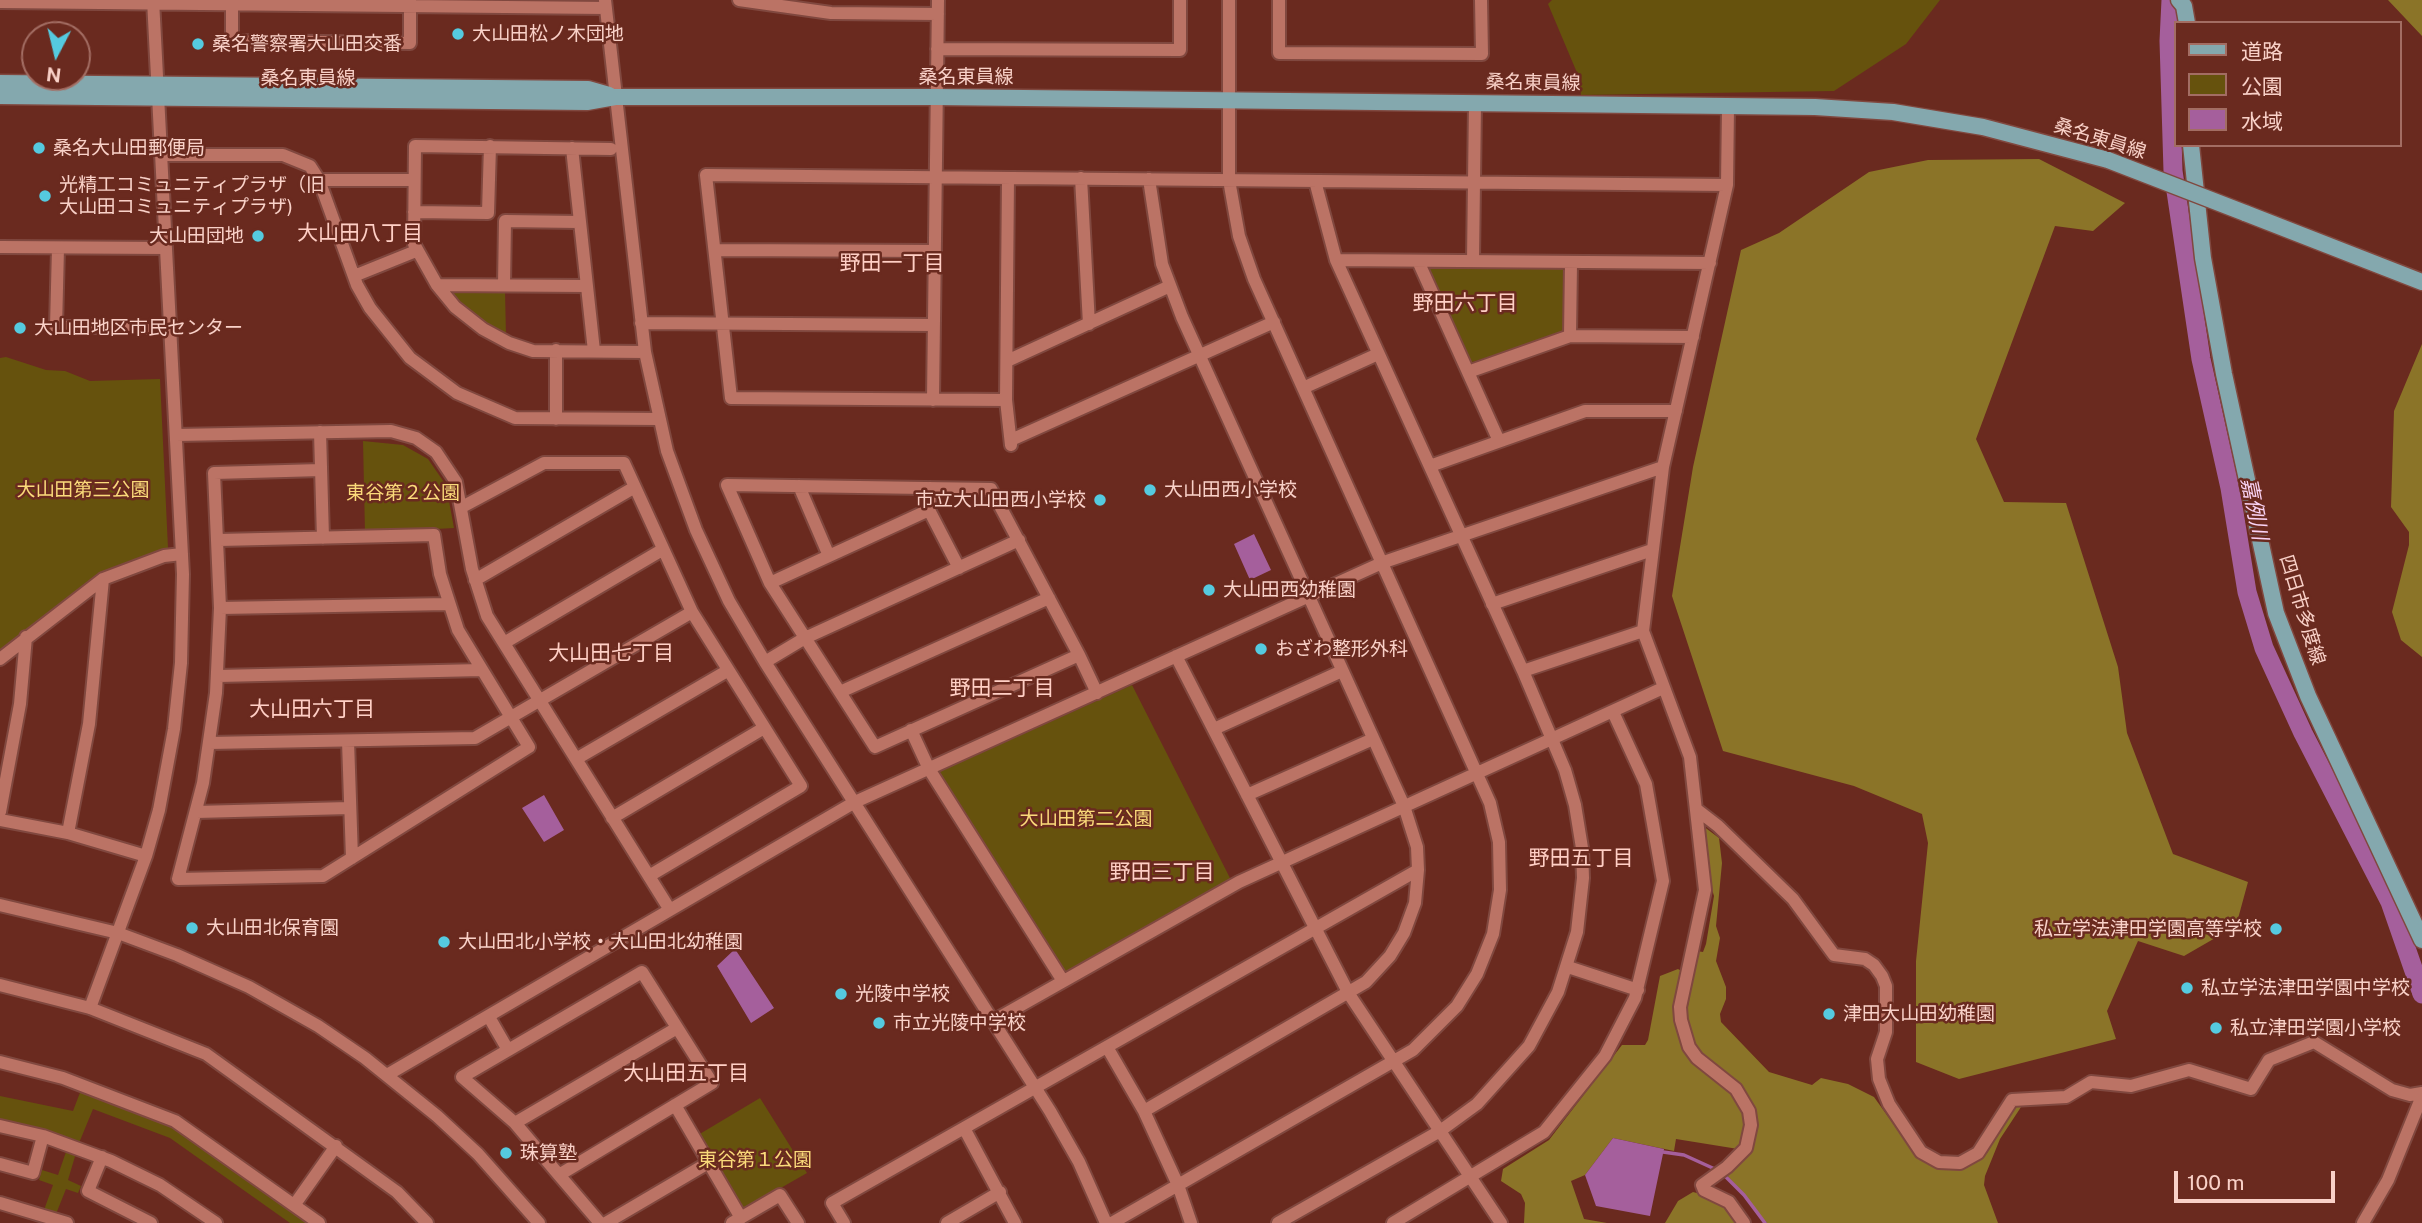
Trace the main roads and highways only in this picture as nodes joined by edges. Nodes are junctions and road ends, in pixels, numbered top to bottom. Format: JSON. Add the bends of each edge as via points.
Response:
{"nodes":[{"id":1,"x":2182,"y":2,"type":"edge"},
{"id":2,"x":2187,"y":21,"type":"edge"},
{"id":3,"x":0,"y":83,"type":"edge"},
{"id":4,"x":158,"y":90,"type":"junction"},
{"id":5,"x":0,"y":96,"type":"edge"},
{"id":6,"x":2191,"y":147,"type":"edge"},
{"id":7,"x":2422,"y":282,"type":"edge"},
{"id":8,"x":2422,"y":940,"type":"edge"}],
"edges":[{"from":1,"to":2,"type":"main road"},
{"from":3,"to":4,"type":"main road","name":"桑名東員線"},
{"from":4,"to":5,"type":"main road","name":"桑名東員線"},
{"from":4,"to":7,"type":"main road","name":"桑名東員線","bridge":true,"via":[[588,89],[615,97],[1230,100],[1815,107],[1893,112],[1983,127],[2108,160]]},
{"from":6,"to":8,"type":"main road","name":"四日市多度線","via":[[2203,258],[2224,374],[2276,613],[2308,696]]}]}
